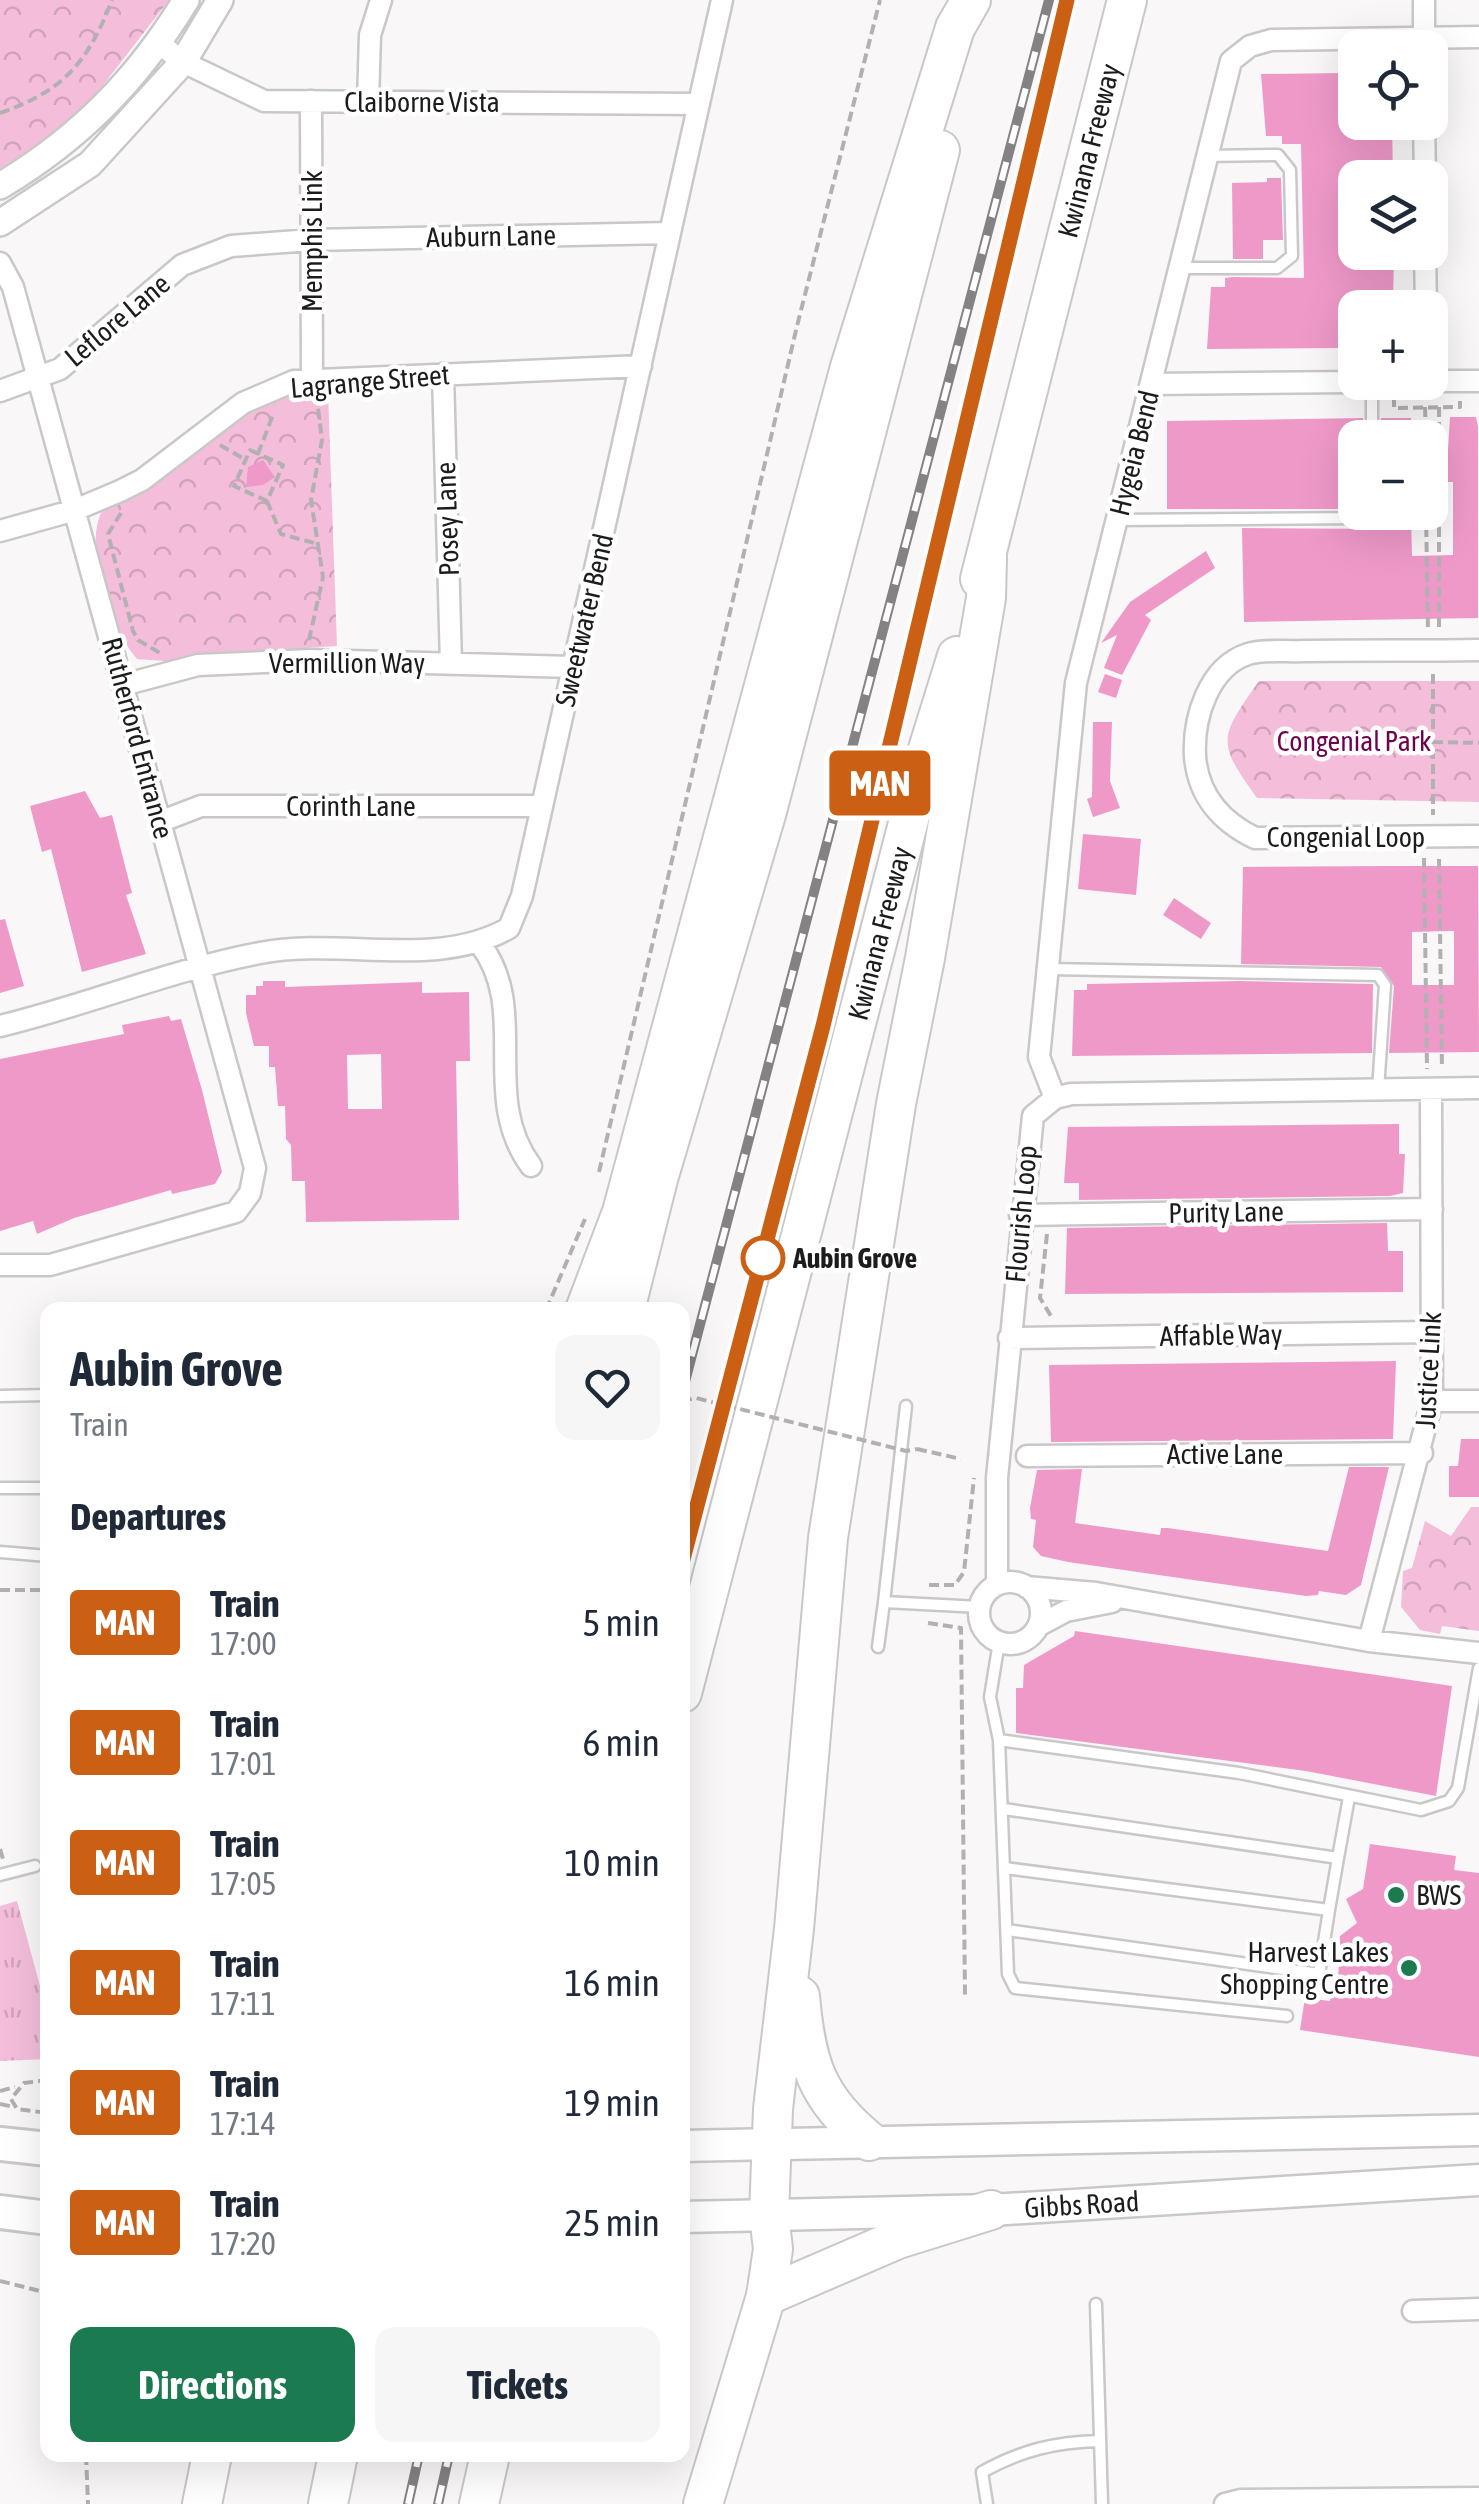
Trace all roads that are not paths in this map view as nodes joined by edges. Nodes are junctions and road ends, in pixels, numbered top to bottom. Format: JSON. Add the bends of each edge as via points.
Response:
{"nodes":[{"id":1,"x":186,"y":0,"type":"edge"},
{"id":2,"x":220,"y":0,"type":"edge"},
{"id":3,"x":381,"y":0,"type":"edge"},
{"id":4,"x":722,"y":0,"type":"edge"},
{"id":5,"x":974,"y":0,"type":"edge"},
{"id":6,"x":1127,"y":0,"type":"edge"},
{"id":7,"x":1424,"y":0,"type":"edge"},
{"id":8,"x":1424,"y":30,"type":"edge"},
{"id":9,"x":1479,"y":37,"type":"edge"},
{"id":10,"x":1448,"y":40,"type":"edge"},
{"id":11,"x":1338,"y":41,"type":"edge"},
{"id":12,"x":160,"y":44,"type":"junction"},
{"id":13,"x":183,"y":62,"type":"junction"},
{"id":14,"x":311,"y":101,"type":"junction"},
{"id":15,"x":368,"y":102,"type":"junction"},
{"id":16,"x":699,"y":104,"type":"junction"},
{"id":17,"x":1205,"y":156,"type":"junction"},
{"id":18,"x":0,"y":186,"type":"edge"},
{"id":19,"x":0,"y":223,"type":"edge"},
{"id":20,"x":670,"y":233,"type":"junction"},
{"id":21,"x":312,"y":240,"type":"junction"},
{"id":22,"x":0,"y":263,"type":"edge"},
{"id":23,"x":1180,"y":268,"type":"junction"},
{"id":24,"x":641,"y":366,"type":"junction"},
{"id":25,"x":443,"y":374,"type":"junction"},
{"id":26,"x":38,"y":379,"type":"junction"},
{"id":27,"x":1448,"y":381,"type":"edge"},
{"id":28,"x":1479,"y":381,"type":"edge"},
{"id":29,"x":1338,"y":382,"type":"edge"},
{"id":30,"x":1151,"y":384,"type":"junction"},
{"id":31,"x":307,"y":389,"type":"junction"},
{"id":32,"x":0,"y":390,"type":"edge"},
{"id":33,"x":75,"y":510,"type":"junction"},
{"id":34,"x":1338,"y":518,"type":"edge"},
{"id":35,"x":1117,"y":520,"type":"junction"},
{"id":36,"x":0,"y":531,"type":"edge"},
{"id":37,"x":986,"y":558,"type":"junction"},
{"id":38,"x":1479,"y":650,"type":"edge"},
{"id":39,"x":451,"y":664,"type":"junction"},
{"id":40,"x":573,"y":667,"type":"junction"},
{"id":41,"x":124,"y":685,"type":"junction"},
{"id":42,"x":542,"y":806,"type":"junction"},
{"id":43,"x":162,"y":821,"type":"junction"},
{"id":44,"x":1479,"y":836,"type":"edge"},
{"id":45,"x":480,"y":944,"type":"junction"},
{"id":46,"x":198,"y":968,"type":"junction"},
{"id":47,"x":1047,"y":969,"type":"junction"},
{"id":48,"x":0,"y":1026,"type":"edge"},
{"id":49,"x":1479,"y":1088,"type":"edge"},
{"id":50,"x":1431,"y":1090,"type":"junction"},
{"id":51,"x":1378,"y":1091,"type":"junction"},
{"id":52,"x":1055,"y":1098,"type":"junction"},
{"id":53,"x":531,"y":1166,"type":"dead end"},
{"id":54,"x":1432,"y":1209,"type":"junction"},
{"id":55,"x":1020,"y":1215,"type":"junction"},
{"id":56,"x":0,"y":1265,"type":"edge"},
{"id":57,"x":588,"y":1302,"type":"edge"},
{"id":58,"x":626,"y":1302,"type":"edge"},
{"id":59,"x":1432,"y":1332,"type":"junction"},
{"id":60,"x":1009,"y":1338,"type":"junction"},
{"id":61,"x":40,"y":1395,"type":"edge"},
{"id":62,"x":0,"y":1396,"type":"edge"},
{"id":63,"x":1479,"y":1400,"type":"edge"},
{"id":64,"x":1432,"y":1401,"type":"junction"},
{"id":65,"x":906,"y":1406,"type":"dead end"},
{"id":66,"x":1422,"y":1453,"type":"junction"},
{"id":67,"x":1028,"y":1456,"type":"dead end"},
{"id":68,"x":0,"y":1488,"type":"edge"},
{"id":69,"x":40,"y":1488,"type":"edge"},
{"id":70,"x":0,"y":1552,"type":"edge"},
{"id":71,"x":40,"y":1555,"type":"edge"},
{"id":72,"x":997,"y":1585,"type":"junction"},
{"id":73,"x":1026,"y":1587,"type":"junction"},
{"id":74,"x":1119,"y":1600,"type":"junction"},
{"id":75,"x":884,"y":1602,"type":"junction"},
{"id":76,"x":980,"y":1607,"type":"junction"},
{"id":77,"x":1038,"y":1626,"type":"junction"},
{"id":78,"x":1369,"y":1641,"type":"junction"},
{"id":79,"x":999,"y":1642,"type":"junction"},
{"id":80,"x":878,"y":1647,"type":"dead end"},
{"id":81,"x":1479,"y":1653,"type":"edge"},
{"id":82,"x":690,"y":1662,"type":"edge"},
{"id":83,"x":1479,"y":1668,"type":"edge"},
{"id":84,"x":998,"y":1740,"type":"junction"},
{"id":85,"x":1350,"y":1797,"type":"junction"},
{"id":86,"x":1004,"y":1809,"type":"junction"},
{"id":87,"x":1338,"y":1858,"type":"junction"},
{"id":88,"x":36,"y":1866,"type":"dead end"},
{"id":89,"x":1005,"y":1868,"type":"junction"},
{"id":90,"x":0,"y":1875,"type":"edge"},
{"id":91,"x":1329,"y":1910,"type":"junction"},
{"id":92,"x":794,"y":1929,"type":"junction"},
{"id":93,"x":1007,"y":1930,"type":"junction"},
{"id":94,"x":1287,"y":2016,"type":"dead end"},
{"id":95,"x":1479,"y":2130,"type":"edge"},
{"id":96,"x":869,"y":2141,"type":"junction"},
{"id":97,"x":0,"y":2144,"type":"edge"},
{"id":98,"x":770,"y":2144,"type":"junction"},
{"id":99,"x":690,"y":2146,"type":"edge"},
{"id":100,"x":40,"y":2148,"type":"edge"},
{"id":101,"x":1479,"y":2180,"type":"edge"},
{"id":102,"x":991,"y":2210,"type":"junction"},
{"id":103,"x":0,"y":2212,"type":"edge"},
{"id":104,"x":769,"y":2214,"type":"junction"},
{"id":105,"x":40,"y":2217,"type":"edge"},
{"id":106,"x":690,"y":2217,"type":"edge"},
{"id":107,"x":766,"y":2296,"type":"junction"},
{"id":108,"x":1096,"y":2304,"type":"dead end"},
{"id":109,"x":1479,"y":2309,"type":"edge"},
{"id":110,"x":1413,"y":2311,"type":"dead end"},
{"id":111,"x":1100,"y":2441,"type":"junction"},
{"id":112,"x":211,"y":2462,"type":"edge"},
{"id":113,"x":337,"y":2462,"type":"edge"},
{"id":114,"x":488,"y":2462,"type":"edge"},
{"id":115,"x":1479,"y":2498,"type":"edge"},
{"id":116,"x":1434,"y":2501,"type":"edge"},
{"id":117,"x":202,"y":2504,"type":"edge"},
{"id":118,"x":328,"y":2504,"type":"edge"},
{"id":119,"x":479,"y":2504,"type":"edge"},
{"id":120,"x":703,"y":2504,"type":"edge"},
{"id":121,"x":988,"y":2504,"type":"edge"},
{"id":122,"x":1102,"y":2504,"type":"edge"},
{"id":123,"x":1225,"y":2504,"type":"edge"}],
"edges":[{"from":1,"to":12,"type":"street"},
{"from":2,"to":13,"type":"street"},
{"from":3,"to":15,"type":"street","via":[[370,35]]},
{"from":4,"to":16,"type":"street","name":"Sweetwater Bend"},
{"from":5,"to":57,"type":"highway","via":[[955,28],[850,367],[622,1212]]},
{"from":5,"to":58,"type":"highway","via":[[826,591]]},
{"from":6,"to":37,"type":"highway","name":"Kwinana Freeway"},
{"from":7,"to":8,"type":"street"},
{"from":9,"to":10,"type":"street","name":"Hygeia Bend"},
{"from":11,"to":17,"type":"street","name":"Hygeia Bend","via":[[1271,40],[1231,61]]},
{"from":12,"to":13,"type":"street","name":"Claiborne Vista"},
{"from":12,"to":18,"type":"street","via":[[88,124]]},
{"from":13,"to":14,"type":"street","name":"Claiborne Vista","via":[[264,101]]},
{"from":13,"to":19,"type":"street","via":[[90,164]]},
{"from":14,"to":15,"type":"street","name":"Claiborne Vista"},
{"from":14,"to":21,"type":"street","name":"Memphis Link"},
{"from":15,"to":16,"type":"street","name":"Claiborne Vista"},
{"from":16,"to":20,"type":"street","name":"Sweetwater Bend"},
{"from":17,"to":23,"type":"street","name":"Hygeia Bend"},
{"from":17,"to":23,"type":"lane","via":[[1278,156],[1290,170],[1292,256],[1276,268]]},
{"from":20,"to":21,"type":"street","name":"Auburn Lane"},
{"from":20,"to":24,"type":"street","name":"Sweetwater Bend"},
{"from":21,"to":26,"type":"street","name":"Leflore Lane","via":[[231,246],[182,265],[60,369]]},
{"from":21,"to":31,"type":"street","name":"Memphis Link"},
{"from":22,"to":26,"type":"street","name":"Rutherford Entrance"},
{"from":23,"to":30,"type":"street","name":"Hygeia Bend"},
{"from":24,"to":25,"type":"street","name":"Lagrange Street"},
{"from":24,"to":40,"type":"street","name":"Sweetwater Bend"},
{"from":25,"to":31,"type":"street","name":"Lagrange Street"},
{"from":25,"to":39,"type":"street","name":"Posey Lane"},
{"from":26,"to":32,"type":"street","name":"Leflore Lane"},
{"from":26,"to":33,"type":"street","name":"Rutherford Entrance"},
{"from":27,"to":28,"type":"street"},
{"from":29,"to":30,"type":"street"},
{"from":30,"to":35,"type":"street","name":"Hygeia Bend"},
{"from":31,"to":33,"type":"street","name":"Lagrange Street","via":[[294,381],[243,403],[142,480]]},
{"from":33,"to":36,"type":"street","name":"Lagrange Street"},
{"from":33,"to":41,"type":"street","name":"Rutherford Entrance"},
{"from":34,"to":35,"type":"lane"},
{"from":35,"to":47,"type":"street","name":"Hygeia Bend","via":[[1074,697]]},
{"from":37,"to":82,"type":"highway","name":"Kwinana Freeway","via":[[924,762]]},
{"from":37,"to":92,"type":"highway","via":[[986,598],[828,1538]]},
{"from":38,"to":44,"type":"street","name":"Congenial Loop","via":[[1250,653],[1216,678],[1194,736],[1209,801],[1226,824],[1255,838]]},
{"from":39,"to":40,"type":"street","name":"Vermillion Way"},
{"from":39,"to":41,"type":"street","name":"Vermillion Way","via":[[310,660],[198,666]]},
{"from":40,"to":42,"type":"street","name":"Sweetwater Bend"},
{"from":41,"to":43,"type":"street","name":"Rutherford Entrance"},
{"from":42,"to":43,"type":"street","name":"Corinth Lane","via":[[201,806]]},
{"from":42,"to":45,"type":"street","name":"Sweetwater Bend","via":[[509,928]]},
{"from":43,"to":46,"type":"street","name":"Rutherford Entrance"},
{"from":45,"to":46,"type":"street","via":[[309,948]]},
{"from":45,"to":53,"type":"street","via":[[502,987],[508,1122]]},
{"from":46,"to":48,"type":"street"},
{"from":46,"to":56,"type":"street","name":"Rutherford Entrance","via":[[255,1168],[250,1193],[236,1212],[50,1265]]},
{"from":47,"to":51,"type":"lane","via":[[1378,975],[1385,986]]},
{"from":47,"to":52,"type":"street","name":"Hygeia Bend","via":[[1039,1056]]},
{"from":49,"to":50,"type":"street"},
{"from":50,"to":51,"type":"street"},
{"from":50,"to":54,"type":"street","name":"Justice Link"},
{"from":51,"to":52,"type":"street"},
{"from":52,"to":55,"type":"street","name":"Flourish Loop","via":[[1034,1116],[1028,1132]]},
{"from":54,"to":55,"type":"street","name":"Purity Lane"},
{"from":54,"to":59,"type":"street","name":"Justice Link"},
{"from":55,"to":60,"type":"street","name":"Flourish Loop"},
{"from":59,"to":60,"type":"street","name":"Affable Way"},
{"from":59,"to":64,"type":"street","name":"Justice Link"},
{"from":60,"to":72,"type":"street","name":"Flourish Loop","via":[[994,1534]]},
{"from":61,"to":62,"type":"lane"},
{"from":63,"to":64,"type":"street"},
{"from":64,"to":66,"type":"street","name":"Justice Link"},
{"from":65,"to":75,"type":"lane"},
{"from":66,"to":67,"type":"street","name":"Active Lane"},
{"from":66,"to":78,"type":"street","name":"Justice Link"},
{"from":68,"to":69,"type":"lane"},
{"from":70,"to":71,"type":"lane"},
{"from":72,"to":73,"type":"street"},
{"from":72,"to":76,"type":"street"},
{"from":73,"to":74,"type":"street"},
{"from":73,"to":77,"type":"street","via":[[1038,1600]]},
{"from":74,"to":77,"type":"street","via":[[1066,1610]]},
{"from":74,"to":78,"type":"street"},
{"from":75,"to":76,"type":"lane"},
{"from":75,"to":80,"type":"lane"},
{"from":76,"to":79,"type":"street","via":[[986,1632]]},
{"from":77,"to":79,"type":"street","via":[[1026,1639]]},
{"from":78,"to":81,"type":"street"},
{"from":79,"to":84,"type":"lane","via":[[990,1697]]},
{"from":83,"to":85,"type":"lane","via":[[1458,1788],[1449,1801],[1421,1810]]},
{"from":84,"to":85,"type":"lane","via":[[1239,1773]]},
{"from":84,"to":86,"type":"lane"},
{"from":85,"to":87,"type":"lane"},
{"from":86,"to":87,"type":"lane"},
{"from":86,"to":89,"type":"lane"},
{"from":87,"to":91,"type":"lane"},
{"from":88,"to":90,"type":"lane"},
{"from":89,"to":91,"type":"lane"},
{"from":89,"to":93,"type":"lane"},
{"from":91,"to":93,"type":"lane","via":[[1319,1974]]},
{"from":92,"to":96,"type":"highway","via":[[812,2071],[825,2100]]},
{"from":92,"to":98,"type":"highway"},
{"from":93,"to":94,"type":"lane","via":[[1008,1974],[1015,1988]]},
{"from":95,"to":96,"type":"main road"},
{"from":96,"to":98,"type":"main road"},
{"from":97,"to":100,"type":"main road"},
{"from":98,"to":99,"type":"main road"},
{"from":98,"to":104,"type":"highway"},
{"from":101,"to":102,"type":"main road","name":"Gibbs Road"},
{"from":102,"to":104,"type":"main road","name":"Gibbs Road"},
{"from":102,"to":107,"type":"highway","via":[[898,2239]]},
{"from":103,"to":105,"type":"main road"},
{"from":104,"to":106,"type":"main road","name":"Gibbs Road"},
{"from":104,"to":107,"type":"highway","via":[[773,2246]]},
{"from":107,"to":120,"type":"highway"},
{"from":108,"to":111,"type":"lane"},
{"from":109,"to":110,"type":"street"},
{"from":111,"to":121,"type":"lane","via":[[1057,2442],[982,2472]]},
{"from":111,"to":122,"type":"lane"},
{"from":112,"to":117,"type":"highway"},
{"from":113,"to":118,"type":"highway"},
{"from":114,"to":119,"type":"highway"},
{"from":115,"to":116,"type":"street"},
{"from":116,"to":123,"type":"street"}]}
